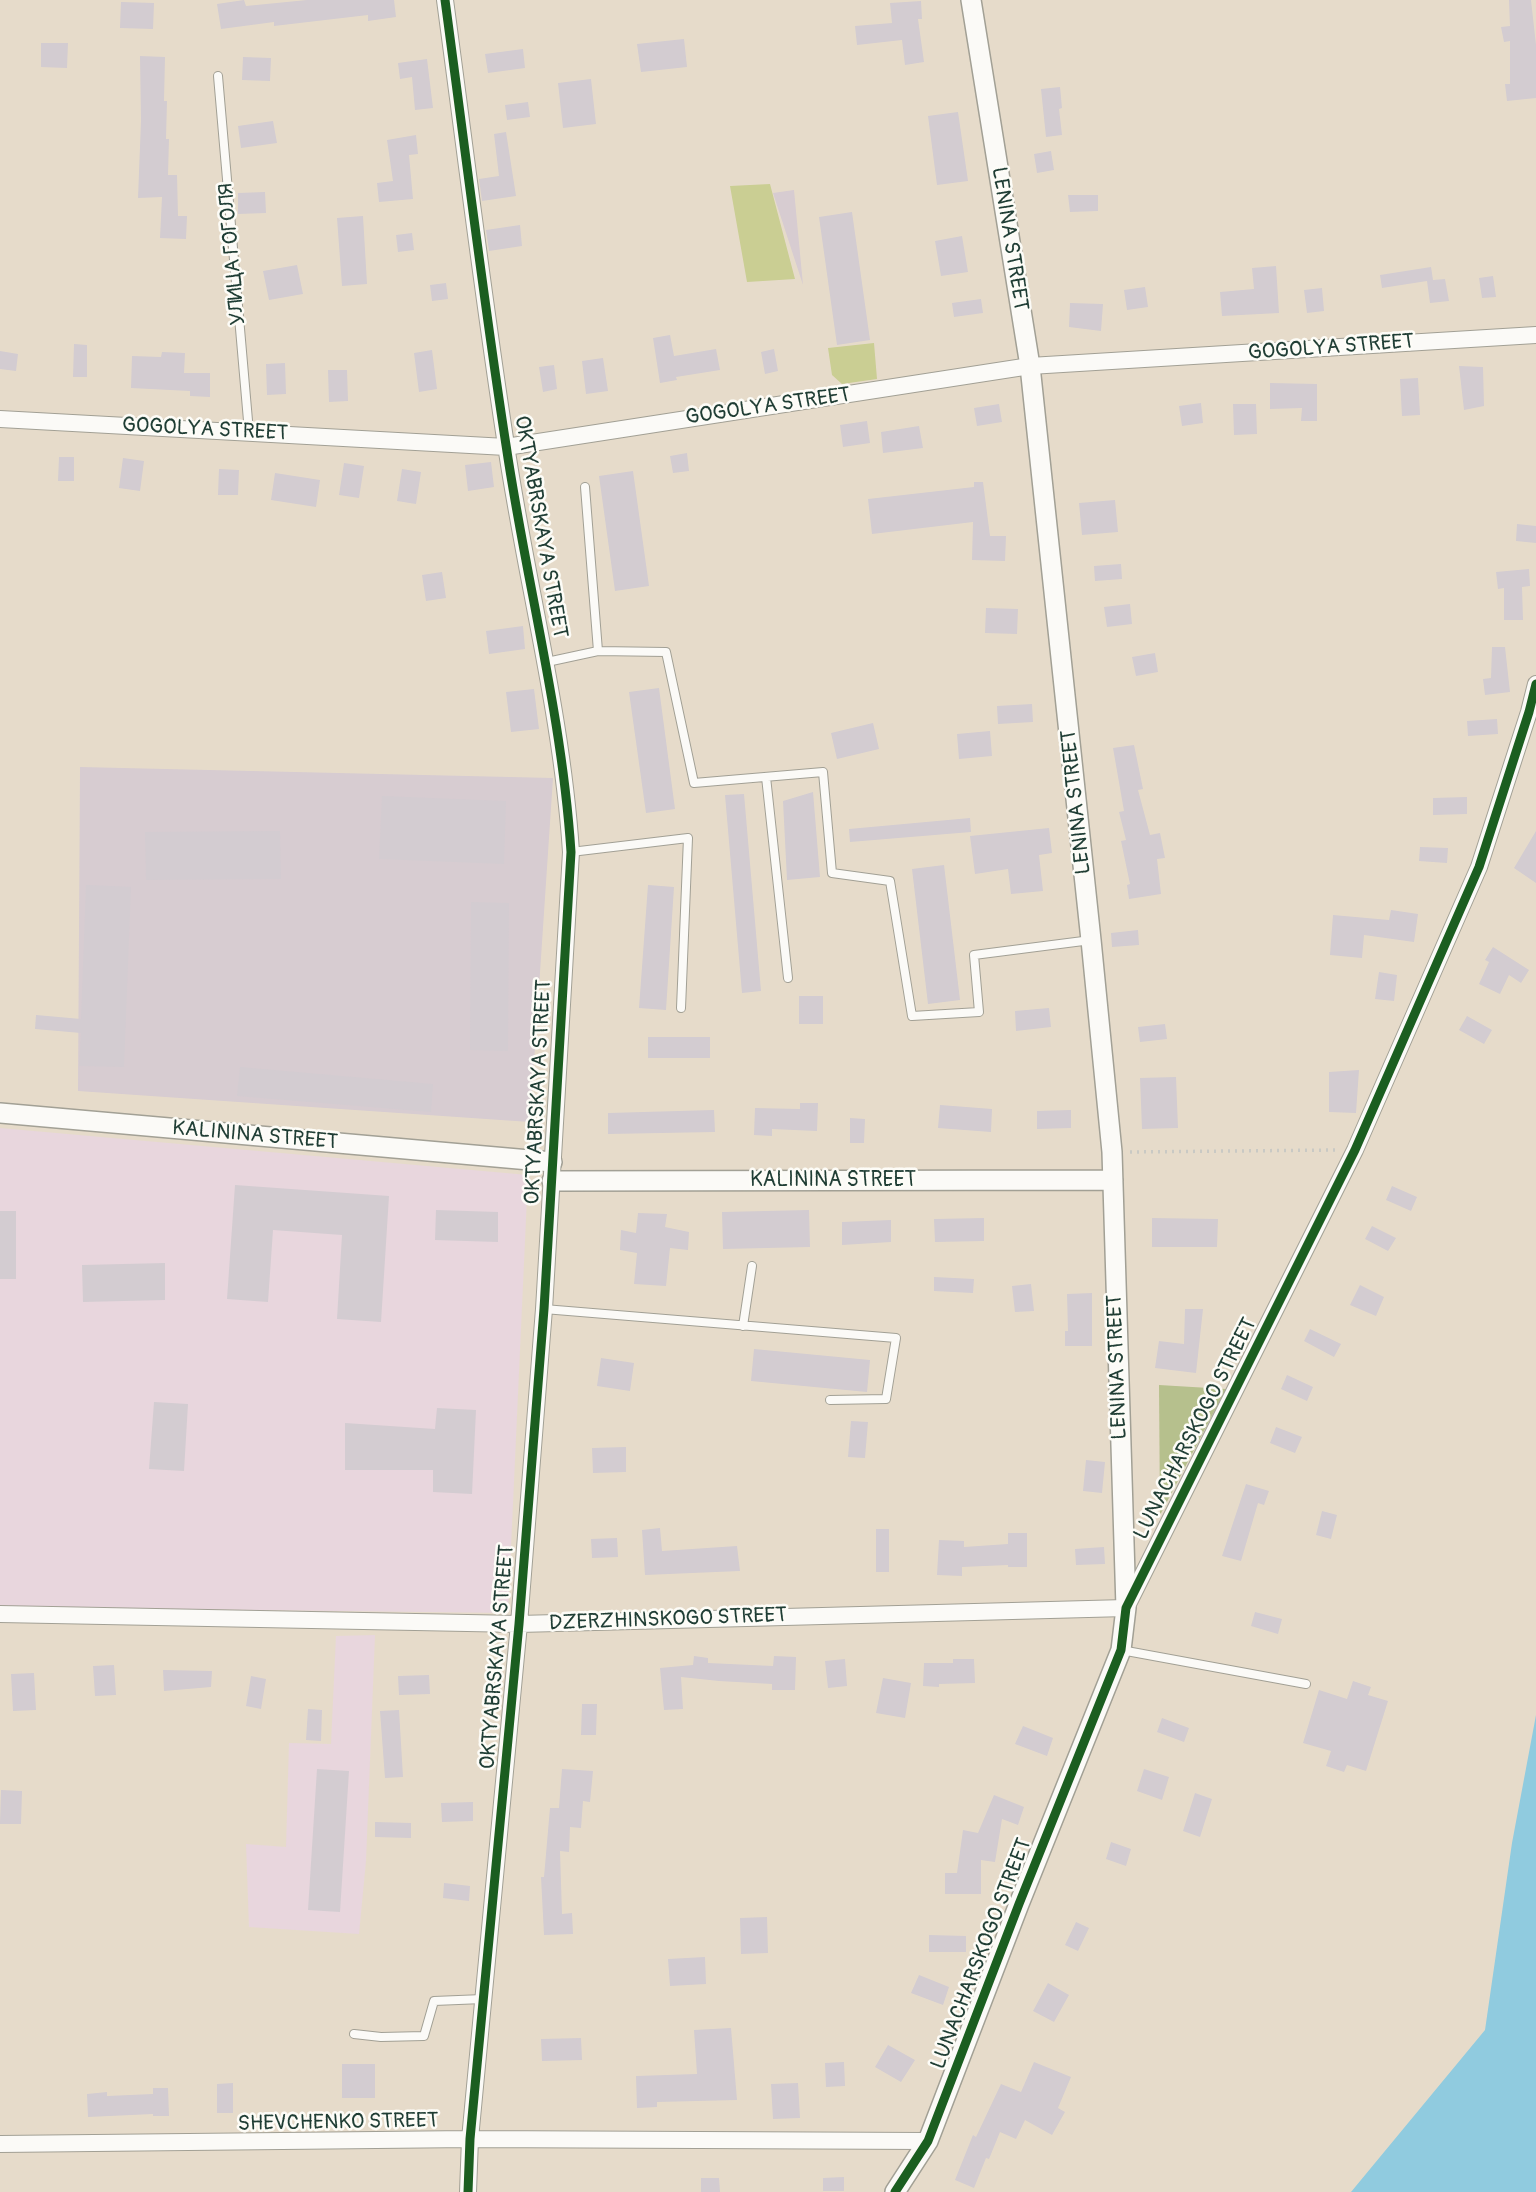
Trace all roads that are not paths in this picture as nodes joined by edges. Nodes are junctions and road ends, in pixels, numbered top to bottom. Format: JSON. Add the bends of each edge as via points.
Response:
{"nodes":[{"id":1,"x":445,"y":0,"type":"edge"},
{"id":2,"x":971,"y":0,"type":"edge"},
{"id":3,"x":218,"y":76,"type":"dead end"},
{"id":4,"x":1536,"y":335,"type":"edge"},
{"id":5,"x":1030,"y":366,"type":"junction"},
{"id":6,"x":0,"y":419,"type":"edge"},
{"id":7,"x":249,"y":432,"type":"junction"},
{"id":8,"x":506,"y":447,"type":"junction"},
{"id":9,"x":585,"y":487,"type":"dead end"},
{"id":10,"x":598,"y":651,"type":"junction"},
{"id":11,"x":547,"y":662,"type":"junction"},
{"id":12,"x":1536,"y":684,"type":"edge"},
{"id":13,"x":1533,"y":710,"type":"edge"},
{"id":14,"x":766,"y":777,"type":"junction"},
{"id":15,"x":571,"y":852,"type":"junction"},
{"id":16,"x":1091,"y":940,"type":"junction"},
{"id":17,"x":788,"y":978,"type":"dead end"},
{"id":18,"x":681,"y":1008,"type":"dead end"},
{"id":19,"x":0,"y":1113,"type":"edge"},
{"id":20,"x":552,"y":1172,"type":"junction"},
{"id":21,"x":1113,"y":1180,"type":"junction"},
{"id":22,"x":752,"y":1266,"type":"dead end"},
{"id":23,"x":544,"y":1309,"type":"junction"},
{"id":24,"x":743,"y":1326,"type":"junction"},
{"id":25,"x":830,"y":1400,"type":"dead end"},
{"id":26,"x":1126,"y":1608,"type":"junction"},
{"id":27,"x":0,"y":1614,"type":"edge"},
{"id":28,"x":519,"y":1624,"type":"junction"},
{"id":29,"x":1121,"y":1650,"type":"junction"},
{"id":30,"x":1306,"y":1684,"type":"dead end"},
{"id":31,"x":484,"y":1999,"type":"junction"},
{"id":32,"x":354,"y":2034,"type":"dead end"},
{"id":33,"x":470,"y":2139,"type":"junction"},
{"id":34,"x":928,"y":2141,"type":"junction"},
{"id":35,"x":0,"y":2144,"type":"edge"},
{"id":36,"x":468,"y":2192,"type":"edge"},
{"id":37,"x":895,"y":2192,"type":"edge"}],
"edges":[{"from":1,"to":8,"type":"street","name":"OKTYABRSKAYA STREET"},
{"from":2,"to":5,"type":"street","name":"LENINA STREET"},
{"from":3,"to":7,"type":"lane","name":"УЛИЦА ГОГОЛЯ"},
{"from":4,"to":5,"type":"street","name":"GOGOLYA STREET"},
{"from":5,"to":8,"type":"street","name":"GOGOLYA STREET"},
{"from":5,"to":16,"type":"street","name":"LENINA STREET"},
{"from":6,"to":7,"type":"street","name":"GOGOLYA STREET"},
{"from":7,"to":8,"type":"street","name":"GOGOLYA STREET"},
{"from":8,"to":11,"type":"street","name":"OKTYABRSKAYA STREET"},
{"from":9,"to":10,"type":"lane"},
{"from":10,"to":11,"type":"lane"},
{"from":10,"to":14,"type":"lane","via":[[666,652],[694,783]]},
{"from":11,"to":15,"type":"street","name":"OKTYABRSKAYA STREET"},
{"from":12,"to":13,"type":"street","name":"LUNACHARSKOGO STREET"},
{"from":13,"to":26,"type":"street","name":"LUNACHARSKOGO STREET","via":[[1479,867],[1355,1150]]},
{"from":14,"to":16,"type":"lane","via":[[823,772],[832,873],[890,881],[912,1016],[979,1012],[974,955]]},
{"from":14,"to":17,"type":"lane"},
{"from":15,"to":18,"type":"lane","via":[[688,838]]},
{"from":15,"to":20,"type":"street","name":"OKTYABRSKAYA STREET"},
{"from":16,"to":21,"type":"street","name":"LENINA STREET"},
{"from":19,"to":20,"type":"street","name":"KALININA STREET"},
{"from":20,"to":21,"type":"street","name":"KALININA STREET"},
{"from":20,"to":23,"type":"street","name":"OKTYABRSKAYA STREET"},
{"from":21,"to":26,"type":"street","name":"LENINA STREET"},
{"from":22,"to":24,"type":"lane"},
{"from":23,"to":24,"type":"lane"},
{"from":23,"to":28,"type":"street","name":"OKTYABRSKAYA STREET"},
{"from":24,"to":25,"type":"lane","via":[[896,1338],[886,1399]]},
{"from":26,"to":28,"type":"street","name":"DZERZHINSKOGO STREET"},
{"from":26,"to":29,"type":"street","name":"LUNACHARSKOGO STREET"},
{"from":27,"to":28,"type":"street","name":"DZERZHINSKOGO STREET"},
{"from":28,"to":31,"type":"street","name":"OKTYABRSKAYA STREET"},
{"from":29,"to":30,"type":"lane"},
{"from":29,"to":34,"type":"street","name":"LUNACHARSKOGO STREET"},
{"from":31,"to":32,"type":"lane","via":[[434,2001],[424,2036]]},
{"from":31,"to":33,"type":"street","name":"OKTYABRSKAYA STREET"},
{"from":33,"to":34,"type":"street","name":"SHEVCHENKO STREET"},
{"from":33,"to":35,"type":"street","name":"SHEVCHENKO STREET"},
{"from":33,"to":36,"type":"street","name":"OKTYABRSKAYA STREET"},
{"from":34,"to":37,"type":"street","name":"LUNACHARSKOGO STREET"}]}
